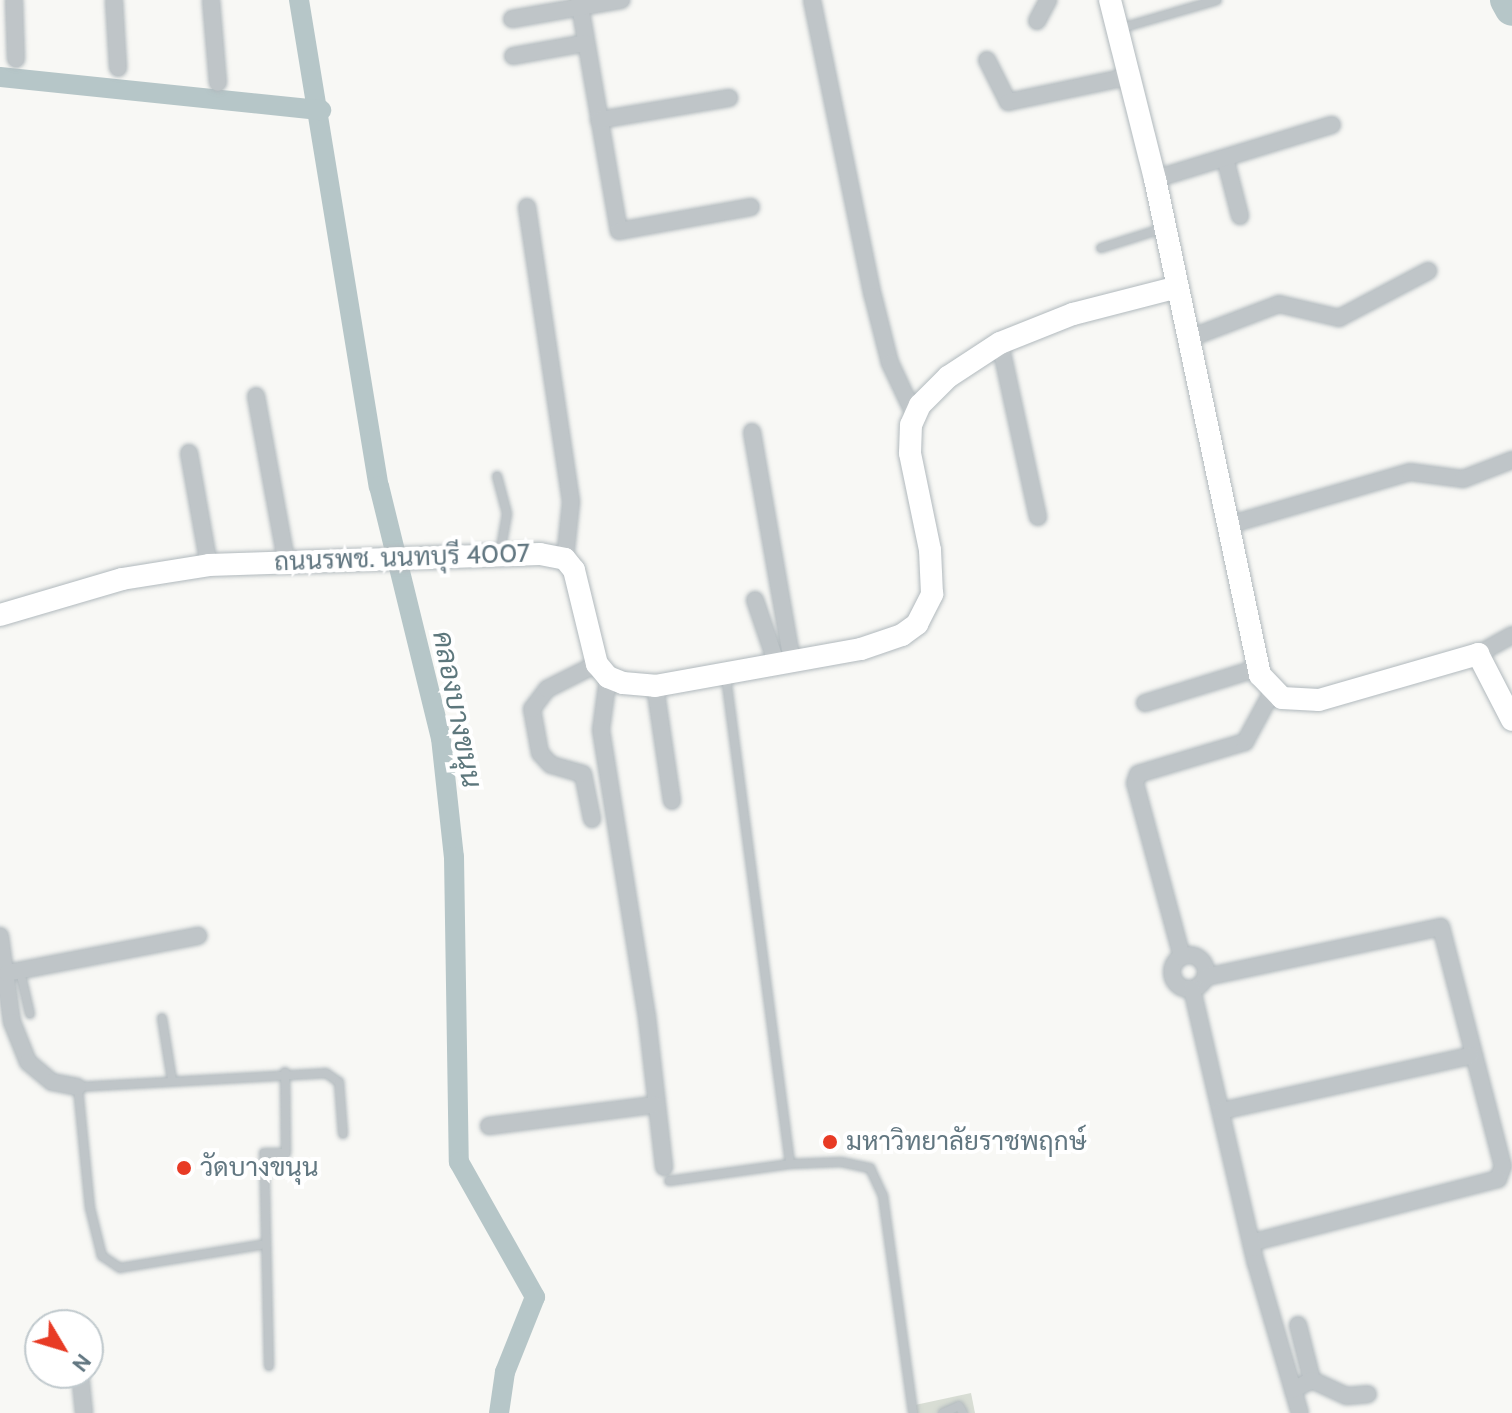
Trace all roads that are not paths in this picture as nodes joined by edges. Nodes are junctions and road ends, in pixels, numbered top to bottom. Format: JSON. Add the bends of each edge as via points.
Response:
{"nodes":[{"id":1,"x":14,"y":0,"type":"edge"},
{"id":2,"x":114,"y":0,"type":"edge"},
{"id":3,"x":211,"y":0,"type":"edge"},
{"id":4,"x":621,"y":0,"type":"edge"},
{"id":5,"x":812,"y":0,"type":"edge"},
{"id":6,"x":1048,"y":0,"type":"edge"},
{"id":7,"x":1110,"y":0,"type":"edge"},
{"id":8,"x":1217,"y":0,"type":"edge"},
{"id":9,"x":580,"y":3,"type":"edge"},
{"id":10,"x":512,"y":19,"type":"dead end"},
{"id":11,"x":1037,"y":21,"type":"dead end"},
{"id":12,"x":1117,"y":29,"type":"junction"},
{"id":13,"x":585,"y":43,"type":"junction"},
{"id":14,"x":513,"y":56,"type":"dead end"},
{"id":15,"x":16,"y":59,"type":"dead end"},
{"id":16,"x":987,"y":60,"type":"dead end"},
{"id":17,"x":118,"y":68,"type":"dead end"},
{"id":18,"x":1127,"y":77,"type":"junction"},
{"id":19,"x":218,"y":83,"type":"dead end"},
{"id":20,"x":729,"y":98,"type":"dead end"},
{"id":21,"x":599,"y":120,"type":"junction"},
{"id":22,"x":1332,"y":125,"type":"dead end"},
{"id":23,"x":1225,"y":158,"type":"junction"},
{"id":24,"x":1155,"y":179,"type":"junction"},
{"id":25,"x":527,"y":207,"type":"dead end"},
{"id":26,"x":751,"y":207,"type":"dead end"},
{"id":27,"x":1240,"y":216,"type":"dead end"},
{"id":28,"x":1165,"y":228,"type":"junction"},
{"id":29,"x":1101,"y":248,"type":"dead end"},
{"id":30,"x":1428,"y":271,"type":"dead end"},
{"id":31,"x":1178,"y":287,"type":"junction"},
{"id":32,"x":1190,"y":338,"type":"junction"},
{"id":33,"x":1000,"y":343,"type":"junction"},
{"id":34,"x":256,"y":396,"type":"dead end"},
{"id":35,"x":914,"y":414,"type":"junction"},
{"id":36,"x":752,"y":432,"type":"dead end"},
{"id":37,"x":189,"y":453,"type":"dead end"},
{"id":38,"x":1512,"y":460,"type":"edge"},
{"id":39,"x":497,"y":476,"type":"dead end"},
{"id":40,"x":1038,"y":517,"type":"dead end"},
{"id":41,"x":1232,"y":524,"type":"junction"},
{"id":42,"x":499,"y":553,"type":"junction"},
{"id":43,"x":565,"y":559,"type":"junction"},
{"id":44,"x":286,"y":560,"type":"junction"},
{"id":45,"x":209,"y":565,"type":"junction"},
{"id":46,"x":755,"y":600,"type":"dead end"},
{"id":47,"x":0,"y":615,"type":"edge"},
{"id":48,"x":1512,"y":635,"type":"edge"},
{"id":49,"x":1478,"y":654,"type":"junction"},
{"id":50,"x":785,"y":664,"type":"junction"},
{"id":51,"x":1258,"y":668,"type":"junction"},
{"id":52,"x":602,"y":671,"type":"junction"},
{"id":53,"x":726,"y":675,"type":"junction"},
{"id":54,"x":655,"y":686,"type":"junction"},
{"id":55,"x":1272,"y":692,"type":"junction"},
{"id":56,"x":1145,"y":703,"type":"dead end"},
{"id":57,"x":1512,"y":720,"type":"edge"},
{"id":58,"x":672,"y":801,"type":"dead end"},
{"id":59,"x":592,"y":819,"type":"dead end"},
{"id":60,"x":0,"y":936,"type":"edge"},
{"id":61,"x":198,"y":936,"type":"dead end"},
{"id":62,"x":1182,"y":957,"type":"junction"},
{"id":63,"x":13,"y":972,"type":"junction"},
{"id":64,"x":1206,"y":977,"type":"junction"},
{"id":65,"x":1192,"y":989,"type":"junction"},
{"id":66,"x":30,"y":1014,"type":"dead end"},
{"id":67,"x":162,"y":1018,"type":"dead end"},
{"id":68,"x":6,"y":1022,"type":"edge"},
{"id":69,"x":1470,"y":1056,"type":"junction"},
{"id":70,"x":285,"y":1072,"type":"junction"},
{"id":71,"x":172,"y":1080,"type":"junction"},
{"id":72,"x":78,"y":1087,"type":"junction"},
{"id":73,"x":654,"y":1105,"type":"junction"},
{"id":74,"x":1221,"y":1111,"type":"junction"},
{"id":75,"x":489,"y":1126,"type":"dead end"},
{"id":76,"x":343,"y":1134,"type":"dead end"},
{"id":77,"x":790,"y":1164,"type":"junction"},
{"id":78,"x":666,"y":1174,"type":"joint"},
{"id":79,"x":1251,"y":1243,"type":"junction"},
{"id":80,"x":266,"y":1244,"type":"junction"},
{"id":81,"x":1298,"y":1325,"type":"dead end"},
{"id":82,"x":269,"y":1366,"type":"dead end"},
{"id":83,"x":1312,"y":1380,"type":"junction"},
{"id":84,"x":82,"y":1389,"type":"edge"},
{"id":85,"x":1293,"y":1390,"type":"junction"},
{"id":86,"x":1368,"y":1394,"type":"dead end"},
{"id":87,"x":84,"y":1413,"type":"edge"},
{"id":88,"x":913,"y":1413,"type":"edge"},
{"id":89,"x":943,"y":1413,"type":"edge"},
{"id":90,"x":963,"y":1413,"type":"edge"},
{"id":91,"x":1300,"y":1413,"type":"edge"}],
"edges":[{"from":1,"to":15,"type":"street"},
{"from":2,"to":17,"type":"street"},
{"from":3,"to":19,"type":"street"},
{"from":4,"to":9,"type":"street"},
{"from":5,"to":35,"type":"street","via":[[873,296],[890,363]]},
{"from":6,"to":11,"type":"street"},
{"from":7,"to":12,"type":"street"},
{"from":8,"to":12,"type":"lane"},
{"from":9,"to":10,"type":"street"},
{"from":9,"to":13,"type":"street"},
{"from":12,"to":18,"type":"street"},
{"from":13,"to":14,"type":"street"},
{"from":13,"to":21,"type":"street"},
{"from":16,"to":18,"type":"street","via":[[1008,102]]},
{"from":18,"to":24,"type":"street"},
{"from":20,"to":21,"type":"street"},
{"from":21,"to":26,"type":"street","via":[[619,231]]},
{"from":22,"to":23,"type":"street"},
{"from":23,"to":24,"type":"street"},
{"from":23,"to":27,"type":"street"},
{"from":24,"to":28,"type":"street"},
{"from":25,"to":43,"type":"street","via":[[571,502]]},
{"from":28,"to":29,"type":"lane"},
{"from":28,"to":31,"type":"street"},
{"from":30,"to":32,"type":"street","via":[[1339,318],[1279,304]]},
{"from":31,"to":32,"type":"street"},
{"from":31,"to":33,"type":"street","via":[[1073,314]]},
{"from":32,"to":41,"type":"street"},
{"from":33,"to":35,"type":"street","via":[[948,377]]},
{"from":33,"to":40,"type":"street"},
{"from":34,"to":44,"type":"street"},
{"from":35,"to":50,"type":"street","via":[[910,453],[933,573],[928,607],[917,624],[886,642]]},
{"from":36,"to":50,"type":"street"},
{"from":37,"to":45,"type":"street"},
{"from":38,"to":41,"type":"street","via":[[1463,479],[1410,472]]},
{"from":39,"to":42,"type":"lane","via":[[507,514]]},
{"from":41,"to":51,"type":"street"},
{"from":42,"to":43,"type":"street","name":"ถนนรพช. นนทบุรี 4007"},
{"from":42,"to":44,"type":"street","name":"ถนนรพช. นนทบุรี 4007"},
{"from":43,"to":52,"type":"street","name":"ถนนรพช. นนทบุรี 4007","via":[[577,578]]},
{"from":44,"to":45,"type":"street","name":"ถนนรพช. นนทบุรี 4007"},
{"from":45,"to":47,"type":"street","name":"ถนนรพช. นนทบุรี 4007","via":[[122,579]]},
{"from":46,"to":50,"type":"street"},
{"from":48,"to":49,"type":"street"},
{"from":49,"to":55,"type":"street","via":[[1319,700],[1296,701]]},
{"from":49,"to":57,"type":"street"},
{"from":50,"to":53,"type":"street"},
{"from":51,"to":55,"type":"street"},
{"from":51,"to":56,"type":"street"},
{"from":52,"to":54,"type":"street"},
{"from":52,"to":59,"type":"street","via":[[547,689],[532,709],[540,753],[551,765],[583,774]]},
{"from":52,"to":73,"type":"street","via":[[601,730],[647,1017]]},
{"from":53,"to":54,"type":"street"},
{"from":53,"to":77,"type":"lane"},
{"from":54,"to":58,"type":"street"},
{"from":55,"to":62,"type":"street","via":[[1245,742],[1138,774],[1135,783]]},
{"from":60,"to":63,"type":"street"},
{"from":61,"to":63,"type":"street"},
{"from":62,"to":64,"type":"street","via":[[1197,957]]},
{"from":62,"to":65,"type":"street","via":[[1172,976],[1181,988]]},
{"from":63,"to":66,"type":"lane"},
{"from":63,"to":68,"type":"street"},
{"from":64,"to":65,"type":"street"},
{"from":64,"to":69,"type":"street","via":[[1441,927]]},
{"from":65,"to":74,"type":"street"},
{"from":67,"to":71,"type":"lane"},
{"from":68,"to":72,"type":"street","via":[[39,1074]]},
{"from":69,"to":74,"type":"street"},
{"from":69,"to":79,"type":"street","via":[[1503,1166],[1498,1179]]},
{"from":70,"to":71,"type":"lane"},
{"from":70,"to":76,"type":"lane","via":[[334,1075]]},
{"from":70,"to":80,"type":"lane","via":[[286,1153],[264,1153]]},
{"from":71,"to":72,"type":"lane"},
{"from":72,"to":80,"type":"lane","via":[[87,1137],[90,1208],[102,1256],[120,1268]]},
{"from":73,"to":75,"type":"street"},
{"from":73,"to":78,"type":"street"},
{"from":74,"to":79,"type":"street"},
{"from":77,"to":78,"type":"lane"},
{"from":77,"to":88,"type":"lane","via":[[841,1162],[870,1168],[883,1196]]},
{"from":79,"to":85,"type":"street"},
{"from":80,"to":82,"type":"lane"},
{"from":81,"to":83,"type":"street"},
{"from":83,"to":85,"type":"street"},
{"from":83,"to":86,"type":"street","via":[[1347,1396]]},
{"from":84,"to":87,"type":"street"},
{"from":85,"to":91,"type":"street"},
{"from":89,"to":90,"type":"lane","via":[[959,1406]]}]}
